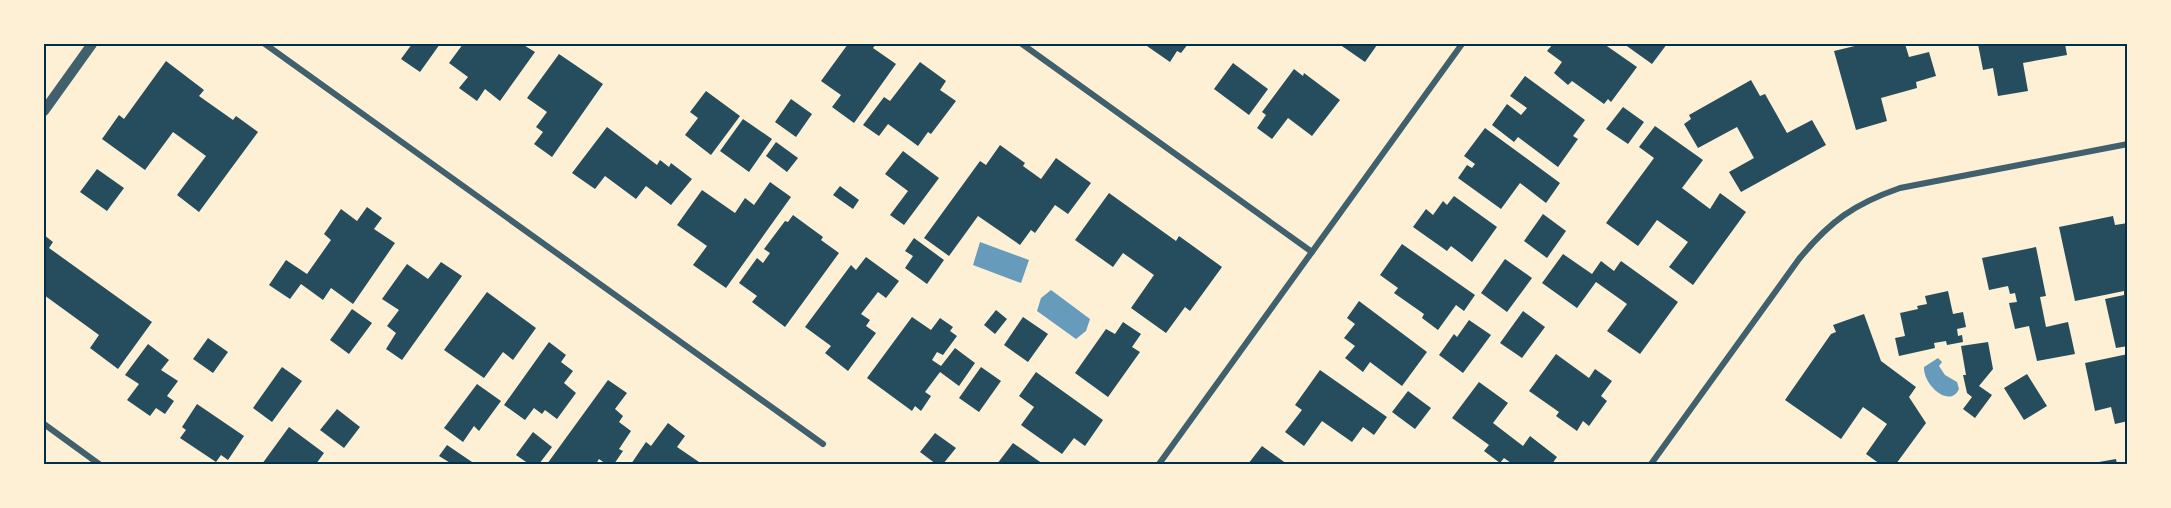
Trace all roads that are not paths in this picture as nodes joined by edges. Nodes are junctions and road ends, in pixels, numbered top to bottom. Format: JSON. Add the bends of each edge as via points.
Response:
{"nodes":[{"id":1,"x":92,"y":44,"type":"edge"},
{"id":2,"x":265,"y":44,"type":"edge"},
{"id":3,"x":1022,"y":44,"type":"edge"},
{"id":4,"x":1462,"y":44,"type":"edge"},
{"id":5,"x":44,"y":111,"type":"edge"},
{"id":6,"x":2127,"y":144,"type":"edge"},
{"id":7,"x":1312,"y":252,"type":"junction"},
{"id":8,"x":44,"y":424,"type":"edge"},
{"id":9,"x":823,"y":444,"type":"dead end"},
{"id":10,"x":99,"y":465,"type":"edge"},
{"id":11,"x":1159,"y":465,"type":"edge"},
{"id":12,"x":1651,"y":465,"type":"edge"}],
"edges":[{"from":1,"to":5,"type":"street"},
{"from":2,"to":9,"type":"street"},
{"from":3,"to":7,"type":"street"},
{"from":4,"to":7,"type":"street"},
{"from":6,"to":12,"type":"street","via":[[1900,188],[1846,213],[1818,235],[1799,259]]},
{"from":7,"to":11,"type":"street"},
{"from":8,"to":10,"type":"street"}]}
